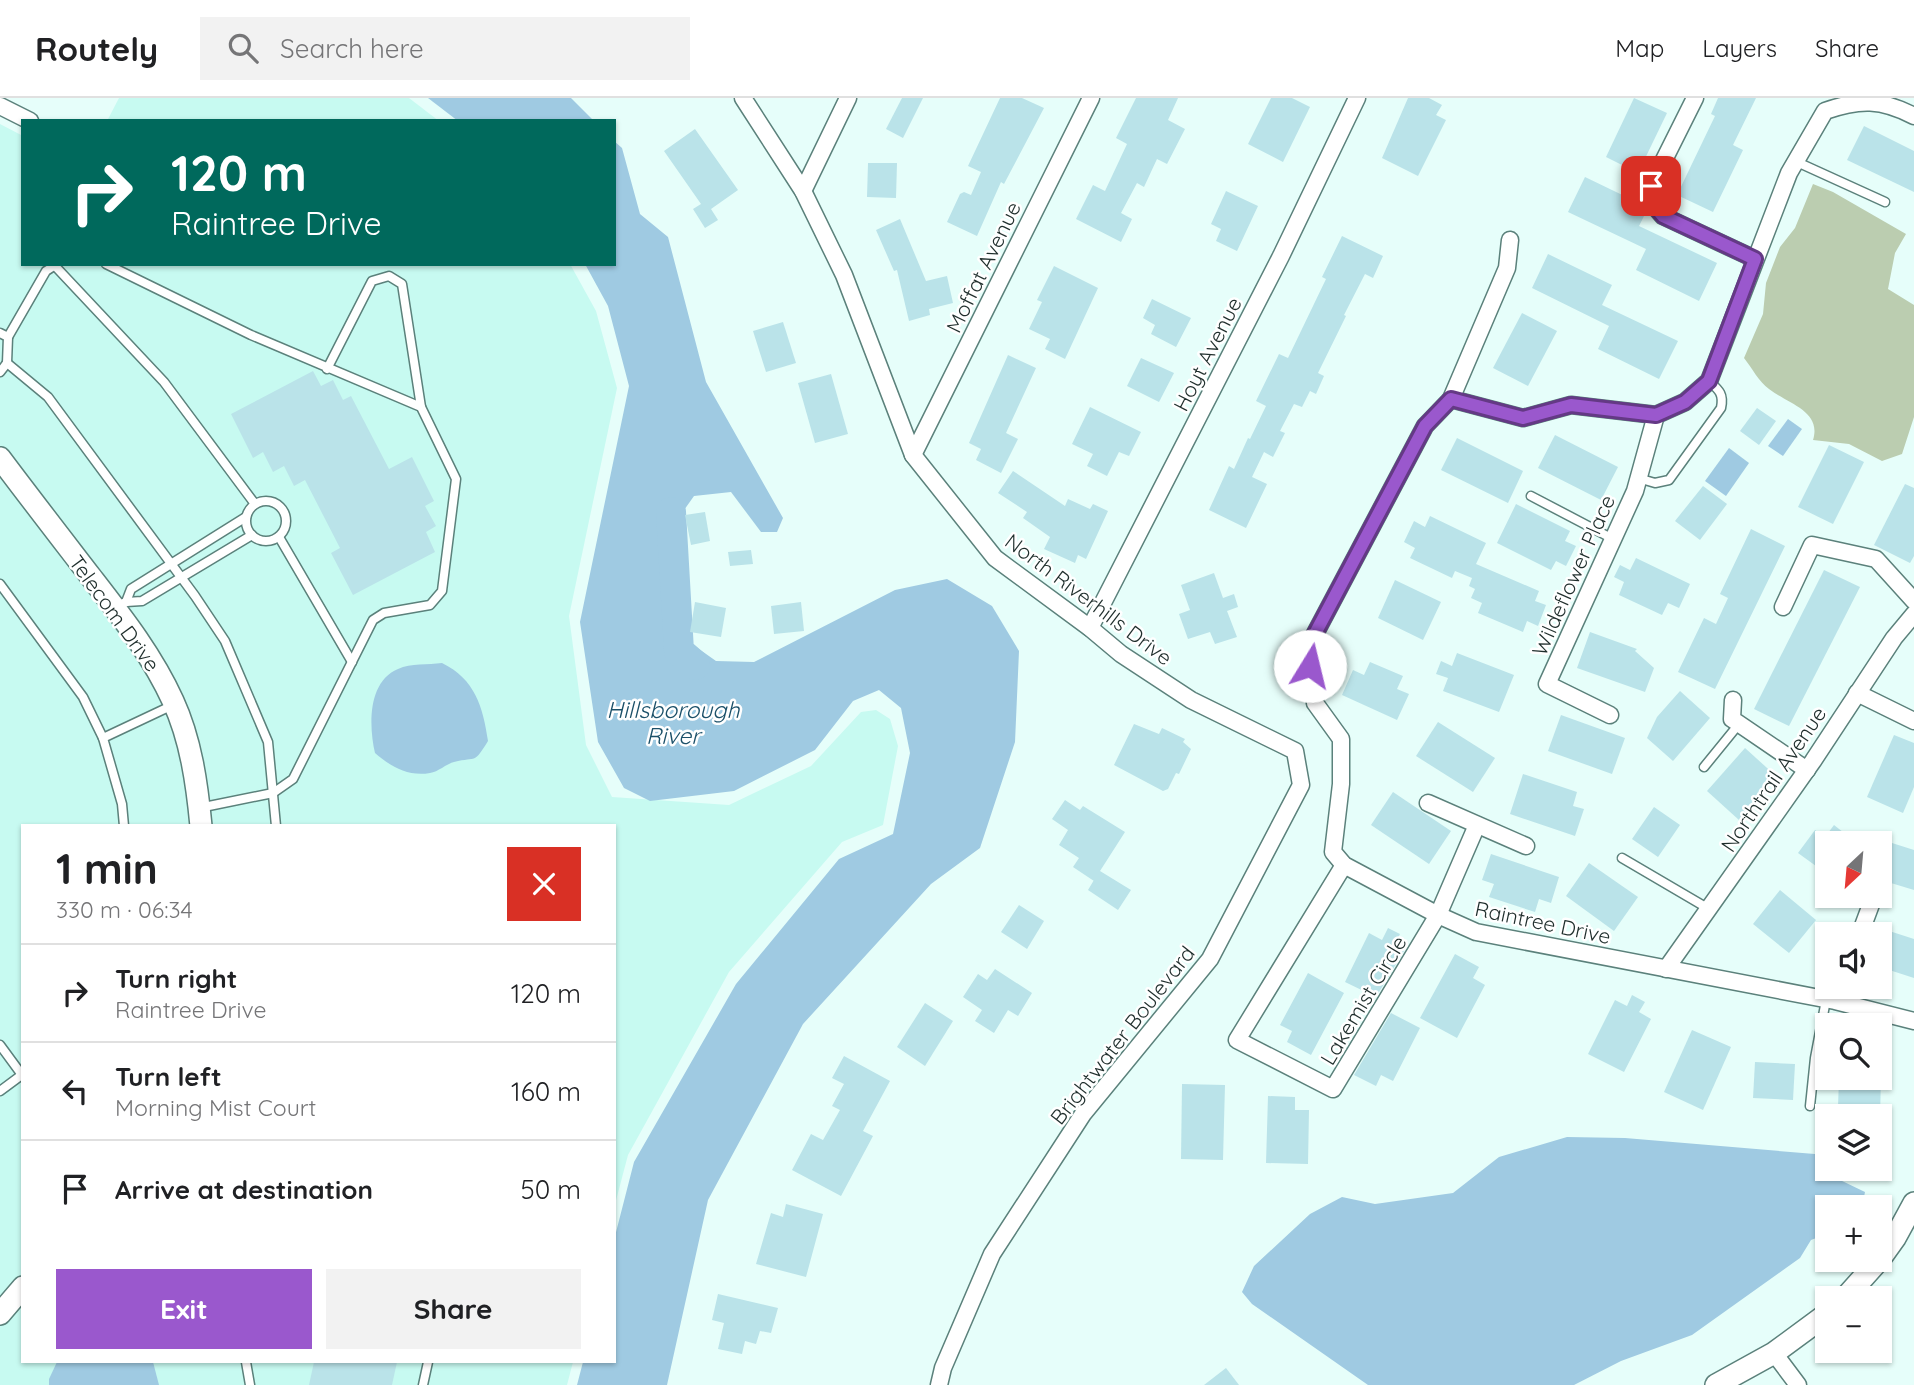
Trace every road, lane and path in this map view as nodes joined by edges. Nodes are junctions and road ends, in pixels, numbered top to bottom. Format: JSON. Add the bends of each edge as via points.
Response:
{"nodes":[{"id":1,"x":743,"y":98,"type":"edge"},
{"id":2,"x":848,"y":98,"type":"edge"},
{"id":3,"x":1091,"y":98,"type":"edge"},
{"id":4,"x":1357,"y":98,"type":"edge"},
{"id":5,"x":1695,"y":98,"type":"edge"},
{"id":6,"x":1822,"y":104,"type":"edge"},
{"id":7,"x":0,"y":106,"type":"edge"},
{"id":8,"x":1914,"y":116,"type":"edge"},
{"id":9,"x":26,"y":119,"type":"edge"},
{"id":10,"x":1797,"y":162,"type":"junction"},
{"id":11,"x":803,"y":191,"type":"junction"},
{"id":12,"x":1885,"y":202,"type":"dead end"},
{"id":13,"x":1510,"y":240,"type":"dead end"},
{"id":14,"x":1755,"y":259,"type":"junction"},
{"id":15,"x":54,"y":266,"type":"edge"},
{"id":16,"x":57,"y":266,"type":"edge"},
{"id":17,"x":110,"y":266,"type":"edge"},
{"id":18,"x":4,"y":335,"type":"edge"},
{"id":19,"x":7,"y":363,"type":"junction"},
{"id":20,"x":327,"y":369,"type":"junction"},
{"id":21,"x":0,"y":372,"type":"edge"},
{"id":22,"x":1709,"y":381,"type":"junction"},
{"id":23,"x":1451,"y":399,"type":"junction"},
{"id":24,"x":421,"y":407,"type":"junction"},
{"id":25,"x":1656,"y":415,"type":"junction"},
{"id":26,"x":913,"y":455,"type":"junction"},
{"id":27,"x":0,"y":458,"type":"edge"},
{"id":28,"x":1638,"y":478,"type":"junction"},
{"id":29,"x":1531,"y":496,"type":"dead end"},
{"id":30,"x":255,"y":504,"type":"junction"},
{"id":31,"x":246,"y":517,"type":"junction"},
{"id":32,"x":252,"y":535,"type":"junction"},
{"id":33,"x":214,"y":536,"type":"junction"},
{"id":34,"x":279,"y":537,"type":"junction"},
{"id":35,"x":1613,"y":539,"type":"junction"},
{"id":36,"x":226,"y":550,"type":"junction"},
{"id":37,"x":170,"y":564,"type":"junction"},
{"id":38,"x":180,"y":578,"type":"junction"},
{"id":39,"x":0,"y":584,"type":"edge"},
{"id":40,"x":1914,"y":601,"type":"edge"},
{"id":41,"x":120,"y":605,"type":"junction"},
{"id":42,"x":1783,"y":607,"type":"dead end"},
{"id":43,"x":1914,"y":614,"type":"edge"},
{"id":44,"x":1090,"y":628,"type":"junction"},
{"id":45,"x":352,"y":662,"type":"junction"},
{"id":46,"x":1857,"y":693,"type":"junction"},
{"id":47,"x":1733,"y":700,"type":"dead end"},
{"id":48,"x":174,"y":704,"type":"junction"},
{"id":49,"x":1610,"y":715,"type":"dead end"},
{"id":50,"x":1914,"y":721,"type":"edge"},
{"id":51,"x":1739,"y":724,"type":"junction"},
{"id":52,"x":103,"y":738,"type":"junction"},
{"id":53,"x":1704,"y":767,"type":"dead end"},
{"id":54,"x":1807,"y":770,"type":"junction"},
{"id":55,"x":1301,"y":785,"type":"joint"},
{"id":56,"x":273,"y":793,"type":"junction"},
{"id":57,"x":1428,"y":803,"type":"dead end"},
{"id":58,"x":200,"y":817,"type":"edge"},
{"id":59,"x":124,"y":824,"type":"edge"},
{"id":60,"x":276,"y":824,"type":"edge"},
{"id":61,"x":1477,"y":825,"type":"junction"},
{"id":62,"x":1526,"y":846,"type":"dead end"},
{"id":63,"x":1622,"y":858,"type":"dead end"},
{"id":64,"x":1344,"y":865,"type":"junction"},
{"id":65,"x":1709,"y":909,"type":"junction"},
{"id":66,"x":1438,"y":915,"type":"junction"},
{"id":67,"x":1666,"y":969,"type":"junction"},
{"id":68,"x":1815,"y":993,"type":"edge"},
{"id":69,"x":1833,"y":999,"type":"edge"},
{"id":70,"x":1844,"y":999,"type":"edge"},
{"id":71,"x":1914,"y":1021,"type":"edge"},
{"id":72,"x":0,"y":1045,"type":"edge"},
{"id":73,"x":21,"y":1073,"type":"edge"},
{"id":74,"x":21,"y":1075,"type":"edge"},
{"id":75,"x":0,"y":1091,"type":"edge"},
{"id":76,"x":1810,"y":1106,"type":"dead end"},
{"id":77,"x":1914,"y":1203,"type":"edge"},
{"id":78,"x":1892,"y":1242,"type":"edge"},
{"id":79,"x":1868,"y":1272,"type":"edge"},
{"id":80,"x":1856,"y":1286,"type":"edge"},
{"id":81,"x":21,"y":1289,"type":"edge"},
{"id":82,"x":0,"y":1314,"type":"edge"},
{"id":83,"x":1815,"y":1323,"type":"edge"},
{"id":84,"x":1774,"y":1353,"type":"junction"},
{"id":85,"x":246,"y":1363,"type":"edge"},
{"id":86,"x":428,"y":1363,"type":"edge"},
{"id":87,"x":250,"y":1385,"type":"edge"},
{"id":88,"x":423,"y":1385,"type":"edge"},
{"id":89,"x":939,"y":1385,"type":"edge"},
{"id":90,"x":1716,"y":1385,"type":"edge"},
{"id":91,"x":1798,"y":1385,"type":"edge"}],
"edges":[{"from":1,"to":11,"type":"street","name":"North Riverhills Drive"},
{"from":2,"to":11,"type":"street"},
{"from":3,"to":26,"type":"street","name":"Moffat Avenue"},
{"from":4,"to":44,"type":"street","name":"Hoyt Avenue"},
{"from":5,"to":14,"type":"street","via":[[1651,186],[1651,202],[1663,216]]},
{"from":6,"to":8,"type":"street","via":[[1869,101]]},
{"from":6,"to":10,"type":"street"},
{"from":7,"to":9,"type":"street"},
{"from":10,"to":12,"type":"lane"},
{"from":10,"to":14,"type":"street"},
{"from":11,"to":26,"type":"street","name":"North Riverhills Drive","via":[[844,275]]},
{"from":13,"to":23,"type":"street","via":[[1507,268]]},
{"from":14,"to":22,"type":"street"},
{"from":15,"to":18,"type":"lane","via":[[46,271]]},
{"from":16,"to":30,"type":"lane","via":[[164,382]]},
{"from":17,"to":20,"type":"lane"},
{"from":18,"to":19,"type":"lane"},
{"from":19,"to":21,"type":"lane"},
{"from":19,"to":37,"type":"lane","via":[[48,397]]},
{"from":20,"to":24,"type":"lane"},
{"from":20,"to":24,"type":"lane","via":[[372,281],[388,276],[402,284]]},
{"from":22,"to":25,"type":"street","via":[[1685,402]]},
{"from":22,"to":28,"type":"lane","via":[[1721,393],[1721,408],[1669,480],[1655,483]]},
{"from":23,"to":25,"type":"street","via":[[1523,418],[1571,405]]},
{"from":23,"to":64,"type":"street","via":[[1425,426],[1308,647],[1315,703],[1341,739],[1333,852]]},
{"from":24,"to":45,"type":"lane","via":[[456,479],[442,591],[429,605],[384,613],[373,620]]},
{"from":25,"to":28,"type":"street","name":"Wildeflower Place"},
{"from":26,"to":44,"type":"street","name":"North Riverhills Drive","via":[[995,558]]},
{"from":27,"to":41,"type":"street","name":"Telecom Drive"},
{"from":28,"to":35,"type":"street","name":"Wildeflower Place"},
{"from":29,"to":35,"type":"lane"},
{"from":30,"to":31,"type":"lane"},
{"from":30,"to":34,"type":"lane","via":[[268,500],[285,511],[286,525]]},
{"from":31,"to":32,"type":"lane"},
{"from":31,"to":33,"type":"lane"},
{"from":32,"to":34,"type":"lane","via":[[267,542]]},
{"from":32,"to":36,"type":"lane"},
{"from":33,"to":36,"type":"lane"},
{"from":33,"to":37,"type":"lane"},
{"from":34,"to":45,"type":"lane"},
{"from":35,"to":49,"type":"street","name":"Wildeflower Place","via":[[1547,684]]},
{"from":36,"to":38,"type":"lane"},
{"from":37,"to":38,"type":"lane"},
{"from":37,"to":41,"type":"lane","via":[[131,589]]},
{"from":38,"to":41,"type":"lane","via":[[142,601]]},
{"from":38,"to":56,"type":"lane","via":[[225,641],[268,742]]},
{"from":39,"to":52,"type":"lane","via":[[83,697]]},
{"from":40,"to":42,"type":"street","via":[[1876,559],[1812,545]]},
{"from":41,"to":48,"type":"street","name":"Telecom Drive"},
{"from":43,"to":46,"type":"street","name":"Northtrail Avenue"},
{"from":44,"to":55,"type":"street","name":"North Riverhills Drive","via":[[1191,700],[1295,751]]},
{"from":45,"to":56,"type":"lane","via":[[293,779]]},
{"from":46,"to":50,"type":"street"},
{"from":46,"to":54,"type":"street","name":"Northtrail Avenue"},
{"from":47,"to":51,"type":"street","via":[[1732,719]]},
{"from":48,"to":52,"type":"lane"},
{"from":48,"to":58,"type":"street","name":"Telecom Drive","via":[[188,744]]},
{"from":51,"to":53,"type":"lane"},
{"from":51,"to":54,"type":"street"},
{"from":52,"to":59,"type":"lane"},
{"from":54,"to":65,"type":"street","name":"Northtrail Avenue"},
{"from":55,"to":89,"type":"street","name":"Brightwater Boulevard","via":[[1210,959],[1088,1106],[992,1254]]},
{"from":56,"to":58,"type":"lane"},
{"from":56,"to":60,"type":"lane"},
{"from":57,"to":61,"type":"street"},
{"from":61,"to":62,"type":"street"},
{"from":61,"to":66,"type":"street"},
{"from":63,"to":65,"type":"lane"},
{"from":64,"to":66,"type":"street","name":"Raintree Drive"},
{"from":64,"to":66,"type":"street","name":"Lakemist Circle","via":[[1237,1040],[1333,1089]]},
{"from":65,"to":67,"type":"street","name":"Northtrail Avenue"},
{"from":66,"to":67,"type":"street","name":"Raintree Drive","via":[[1476,932]]},
{"from":67,"to":68,"type":"street","name":"Raintree Drive"},
{"from":69,"to":76,"type":"lane","via":[[1815,1058]]},
{"from":70,"to":71,"type":"street","name":"Raintree Drive"},
{"from":72,"to":73,"type":"lane"},
{"from":74,"to":75,"type":"lane"},
{"from":77,"to":78,"type":"street"},
{"from":79,"to":80,"type":"street"},
{"from":81,"to":82,"type":"street"},
{"from":83,"to":84,"type":"street"},
{"from":84,"to":90,"type":"street"},
{"from":84,"to":91,"type":"street"},
{"from":85,"to":87,"type":"lane"},
{"from":86,"to":88,"type":"lane"}]}
